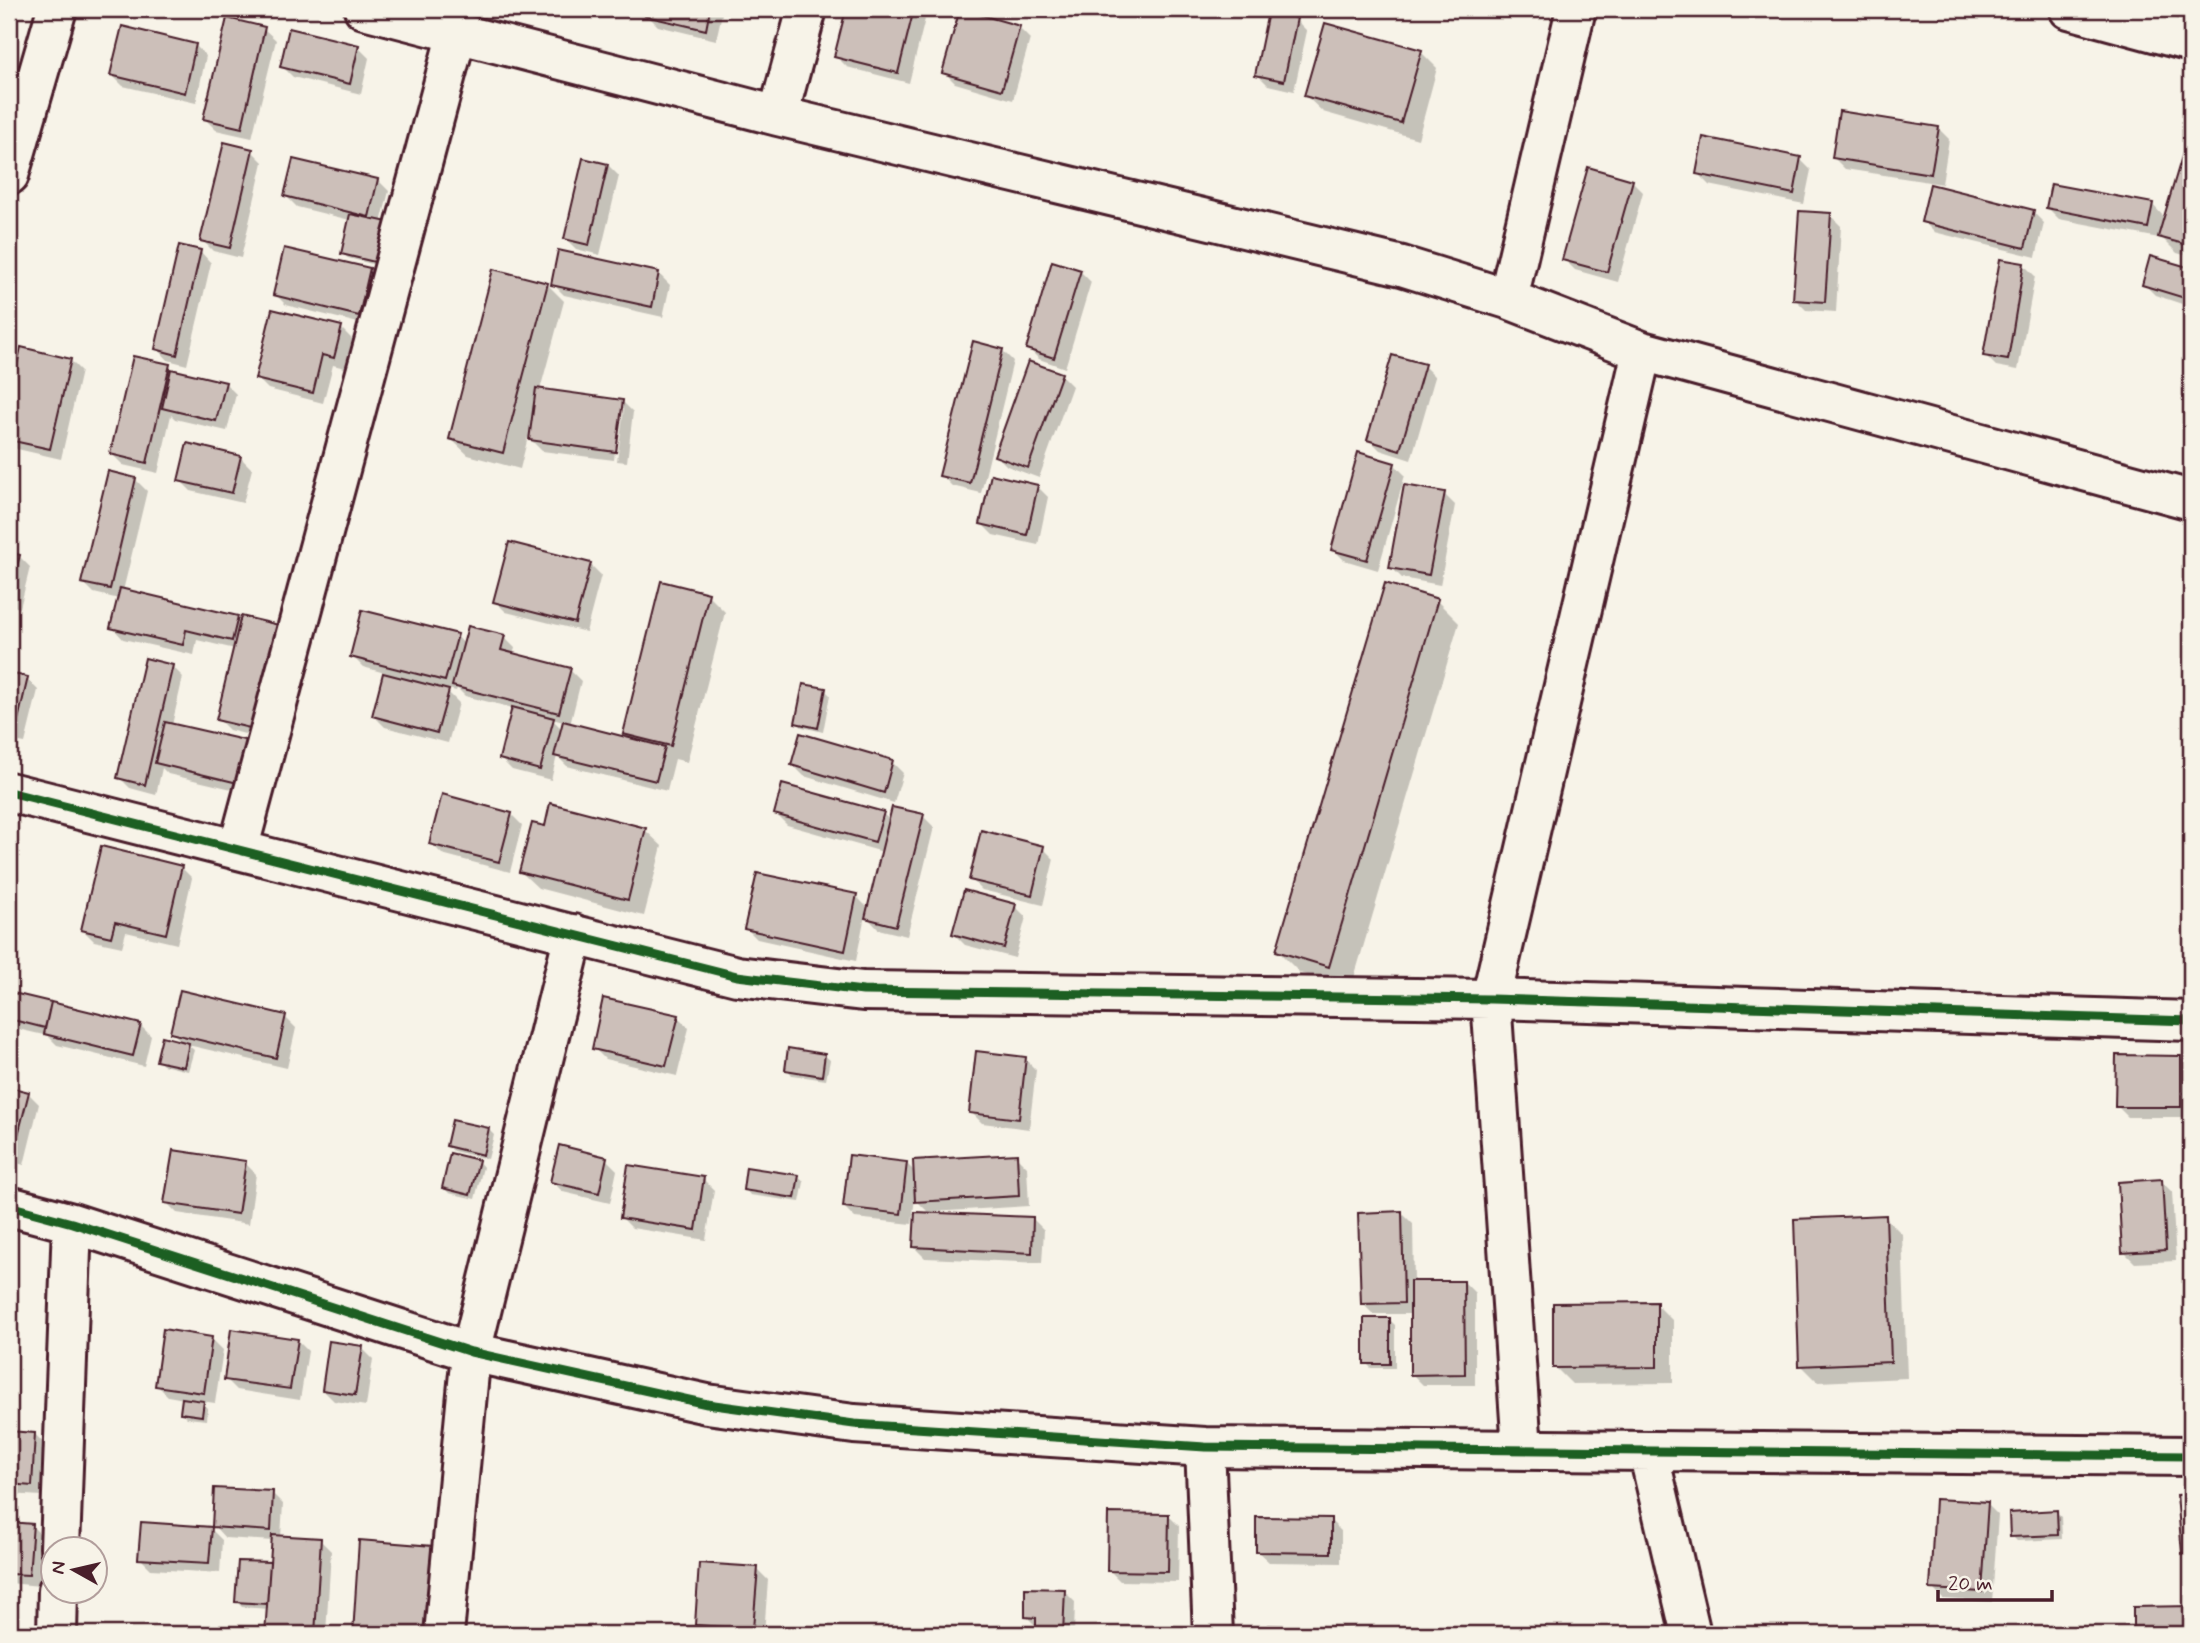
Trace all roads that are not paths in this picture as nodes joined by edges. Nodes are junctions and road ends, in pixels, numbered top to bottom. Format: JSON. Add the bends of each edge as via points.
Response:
{"nodes":[{"id":1,"x":57,"y":9,"type":"edge"},
{"id":2,"x":364,"y":9,"type":"edge"},
{"id":3,"x":807,"y":9,"type":"edge"},
{"id":4,"x":1576,"y":9,"type":"edge"},
{"id":5,"x":2068,"y":9,"type":"edge"},
{"id":6,"x":457,"y":33,"type":"junction"},
{"id":7,"x":2191,"y":42,"type":"edge"},
{"id":8,"x":778,"y":116,"type":"junction"},
{"id":9,"x":9,"y":175,"type":"edge"},
{"id":10,"x":1508,"y":299,"type":"junction"},
{"id":11,"x":1642,"y":351,"type":"junction"},
{"id":12,"x":2191,"y":500,"type":"edge"},
{"id":13,"x":9,"y":792,"type":"edge"},
{"id":14,"x":238,"y":850,"type":"junction"},
{"id":15,"x":574,"y":934,"type":"junction"},
{"id":16,"x":1491,"y":999,"type":"junction"},
{"id":17,"x":2191,"y":1021,"type":"edge"},
{"id":18,"x":9,"y":1206,"type":"edge"},
{"id":19,"x":72,"y":1223,"type":"junction"},
{"id":20,"x":471,"y":1352,"type":"junction"},
{"id":21,"x":1205,"y":1447,"type":"junction"},
{"id":22,"x":1522,"y":1449,"type":"junction"},
{"id":23,"x":1648,"y":1451,"type":"junction"},
{"id":24,"x":2191,"y":1456,"type":"edge"},
{"id":25,"x":61,"y":1534,"type":"edge"},
{"id":26,"x":58,"y":1604,"type":"edge"},
{"id":27,"x":57,"y":1634,"type":"edge"},
{"id":28,"x":443,"y":1634,"type":"edge"},
{"id":29,"x":1213,"y":1634,"type":"edge"},
{"id":30,"x":1691,"y":1634,"type":"edge"}],
"edges":[{"from":1,"to":9,"type":"street"},
{"from":2,"to":6,"type":"street"},
{"from":3,"to":8,"type":"street"},
{"from":4,"to":10,"type":"street"},
{"from":5,"to":7,"type":"street"},
{"from":6,"to":8,"type":"street"},
{"from":6,"to":14,"type":"street"},
{"from":8,"to":10,"type":"street","via":[[1402,266]]},
{"from":10,"to":11,"type":"street"},
{"from":11,"to":12,"type":"street"},
{"from":11,"to":16,"type":"street"},
{"from":13,"to":14,"type":"street"},
{"from":14,"to":15,"type":"street"},
{"from":15,"to":16,"type":"street","via":[[737,976],[863,991]]},
{"from":15,"to":20,"type":"street"},
{"from":16,"to":17,"type":"street"},
{"from":16,"to":22,"type":"street"},
{"from":18,"to":19,"type":"street"},
{"from":19,"to":20,"type":"street"},
{"from":19,"to":25,"type":"street"},
{"from":20,"to":21,"type":"street","via":[[707,1404],[854,1424]]},
{"from":20,"to":28,"type":"street"},
{"from":21,"to":22,"type":"street"},
{"from":21,"to":29,"type":"street"},
{"from":22,"to":23,"type":"street"},
{"from":23,"to":24,"type":"street"},
{"from":23,"to":30,"type":"street"},
{"from":26,"to":27,"type":"street"}]}
